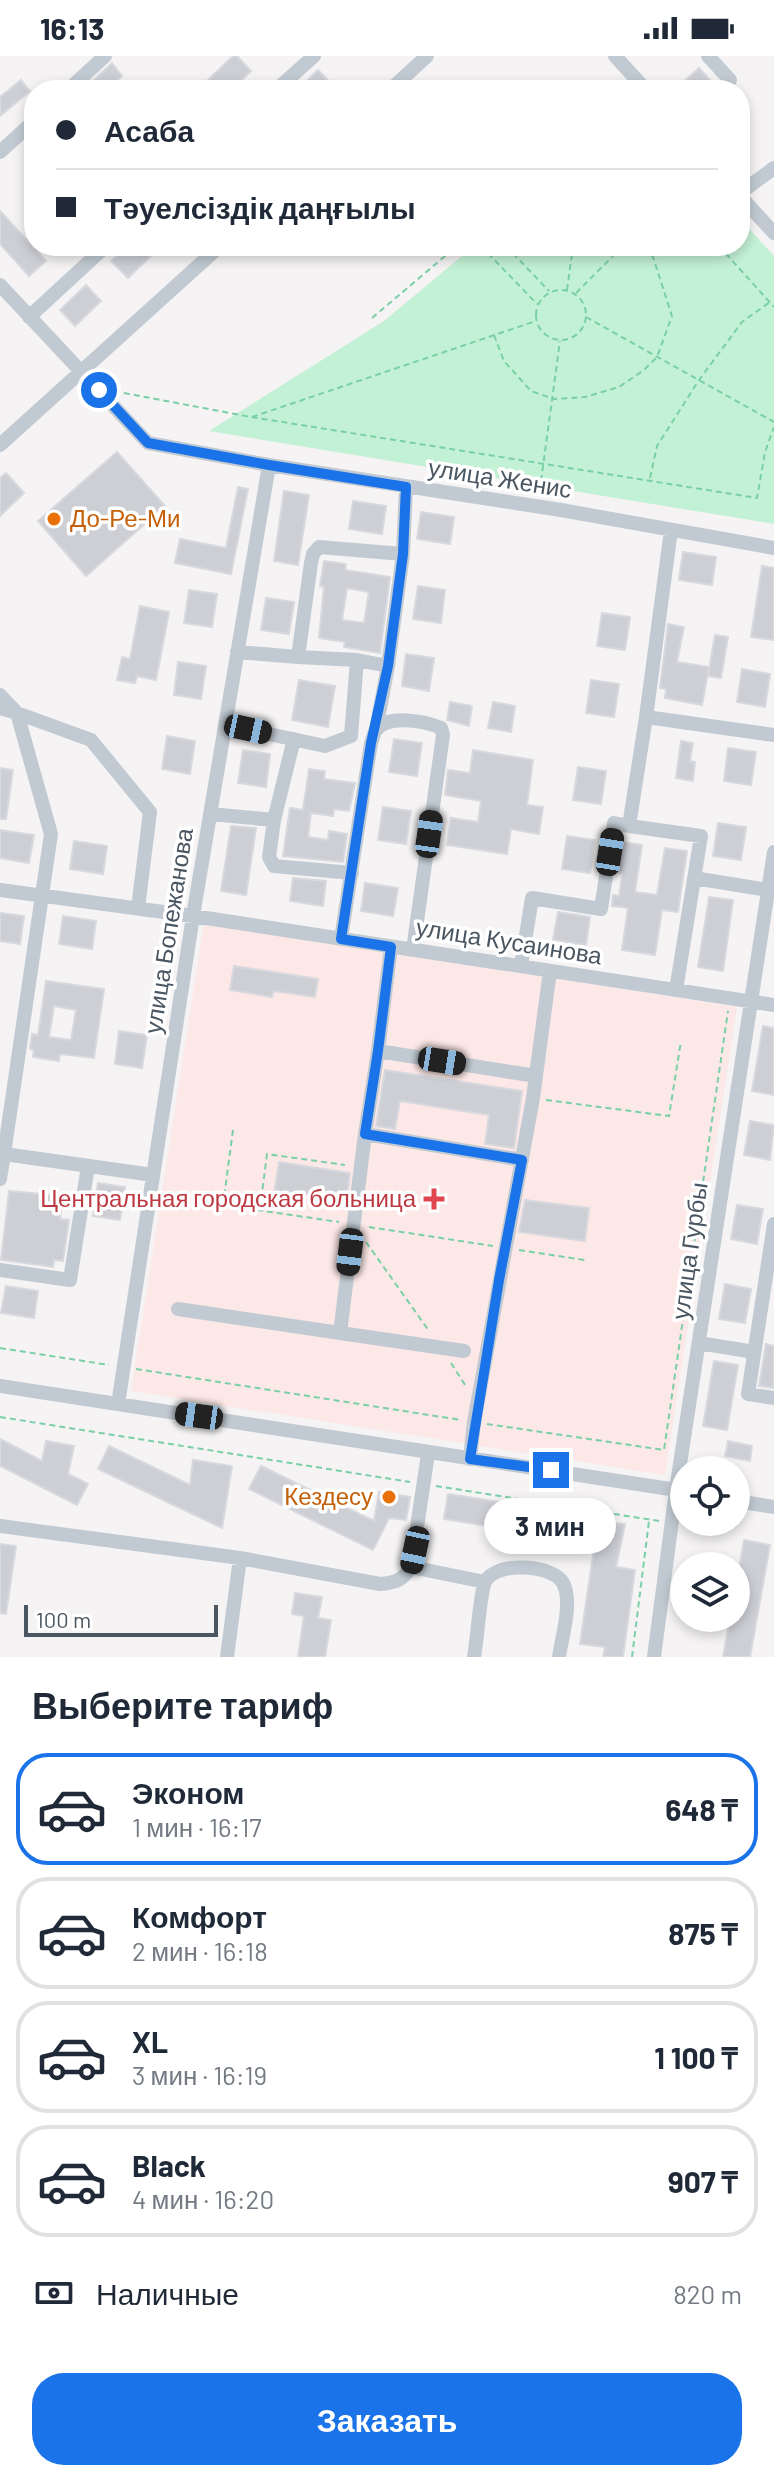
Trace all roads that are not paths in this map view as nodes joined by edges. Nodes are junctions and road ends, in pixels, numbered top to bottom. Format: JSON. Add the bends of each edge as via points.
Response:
{"nodes":[{"id":1,"x":105,"y":56,"type":"edge"},
{"id":2,"x":314,"y":56,"type":"edge"},
{"id":3,"x":427,"y":56,"type":"edge"},
{"id":4,"x":615,"y":56,"type":"edge"},
{"id":5,"x":708,"y":56,"type":"edge"},
{"id":6,"x":79,"y":80,"type":"edge"},
{"id":7,"x":287,"y":80,"type":"edge"},
{"id":8,"x":401,"y":80,"type":"edge"},
{"id":9,"x":637,"y":80,"type":"edge"},
{"id":10,"x":730,"y":80,"type":"dead end"},
{"id":11,"x":24,"y":130,"type":"edge"},
{"id":12,"x":0,"y":152,"type":"edge"},
{"id":13,"x":774,"y":168,"type":"edge"},
{"id":14,"x":750,"y":186,"type":"edge"},
{"id":15,"x":750,"y":205,"type":"edge"},
{"id":16,"x":774,"y":233,"type":"edge"},
{"id":17,"x":95,"y":256,"type":"edge"},
{"id":18,"x":209,"y":256,"type":"edge"},
{"id":19,"x":0,"y":285,"type":"edge"},
{"id":20,"x":29,"y":317,"type":"junction"},
{"id":21,"x":82,"y":372,"type":"junction"},
{"id":22,"x":0,"y":445,"type":"edge"},
{"id":23,"x":269,"y":465,"type":"junction"},
{"id":24,"x":406,"y":487,"type":"junction"},
{"id":25,"x":671,"y":530,"type":"junction"},
{"id":26,"x":774,"y":548,"type":"edge"},
{"id":27,"x":403,"y":554,"type":"junction"},
{"id":28,"x":237,"y":652,"type":"junction"},
{"id":29,"x":298,"y":657,"type":"junction"},
{"id":30,"x":357,"y":660,"type":"junction"},
{"id":31,"x":388,"y":666,"type":"junction"},
{"id":32,"x":0,"y":695,"type":"edge"},
{"id":33,"x":0,"y":708,"type":"edge"},
{"id":34,"x":17,"y":713,"type":"junction"},
{"id":35,"x":646,"y":717,"type":"junction"},
{"id":36,"x":226,"y":725,"type":"junction"},
{"id":37,"x":376,"y":730,"type":"junction"},
{"id":38,"x":774,"y":735,"type":"edge"},
{"id":39,"x":294,"y":739,"type":"junction"},
{"id":40,"x":210,"y":814,"type":"junction"},
{"id":41,"x":274,"y":820,"type":"junction"},
{"id":42,"x":629,"y":826,"type":"junction"},
{"id":43,"x":774,"y":852,"type":"edge"},
{"id":44,"x":352,"y":873,"type":"junction"},
{"id":45,"x":694,"y":878,"type":"junction"},
{"id":46,"x":0,"y":890,"type":"edge"},
{"id":47,"x":768,"y":890,"type":"junction"},
{"id":48,"x":44,"y":896,"type":"junction"},
{"id":49,"x":138,"y":908,"type":"junction"},
{"id":50,"x":193,"y":916,"type":"junction"},
{"id":51,"x":341,"y":939,"type":"junction"},
{"id":52,"x":391,"y":947,"type":"junction"},
{"id":53,"x":413,"y":950,"type":"junction"},
{"id":54,"x":521,"y":966,"type":"junction"},
{"id":55,"x":550,"y":971,"type":"junction"},
{"id":56,"x":676,"y":990,"type":"junction"},
{"id":57,"x":749,"y":1001,"type":"junction"},
{"id":58,"x":774,"y":1005,"type":"edge"},
{"id":59,"x":378,"y":1051,"type":"junction"},
{"id":60,"x":536,"y":1076,"type":"junction"},
{"id":61,"x":365,"y":1134,"type":"junction"},
{"id":62,"x":4,"y":1154,"type":"junction"},
{"id":63,"x":522,"y":1160,"type":"junction"},
{"id":64,"x":88,"y":1166,"type":"junction"},
{"id":65,"x":153,"y":1175,"type":"junction"},
{"id":66,"x":0,"y":1179,"type":"edge"},
{"id":67,"x":774,"y":1224,"type":"edge"},
{"id":68,"x":0,"y":1270,"type":"edge"},
{"id":69,"x":178,"y":1309,"type":"dead end"},
{"id":70,"x":340,"y":1333,"type":"junction"},
{"id":71,"x":699,"y":1343,"type":"junction"},
{"id":72,"x":464,"y":1351,"type":"dead end"},
{"id":73,"x":754,"y":1352,"type":"junction"},
{"id":74,"x":0,"y":1386,"type":"edge"},
{"id":75,"x":774,"y":1398,"type":"edge"},
{"id":76,"x":118,"y":1404,"type":"junction"},
{"id":77,"x":428,"y":1454,"type":"junction"},
{"id":78,"x":684,"y":1456,"type":"edge"},
{"id":79,"x":470,"y":1459,"type":"junction"},
{"id":80,"x":670,"y":1489,"type":"edge"},
{"id":81,"x":750,"y":1503,"type":"edge"},
{"id":82,"x":774,"y":1507,"type":"edge"},
{"id":83,"x":0,"y":1526,"type":"edge"},
{"id":84,"x":670,"y":1536,"type":"edge"},
{"id":85,"x":240,"y":1558,"type":"junction"},
{"id":86,"x":411,"y":1567,"type":"junction"},
{"id":87,"x":485,"y":1582,"type":"junction"},
{"id":88,"x":227,"y":1657,"type":"edge"},
{"id":89,"x":474,"y":1657,"type":"edge"},
{"id":90,"x":559,"y":1657,"type":"edge"},
{"id":91,"x":654,"y":1657,"type":"edge"}],
"edges":[{"from":1,"to":6,"type":"street"},
{"from":2,"to":7,"type":"street"},
{"from":3,"to":8,"type":"street"},
{"from":4,"to":9,"type":"street"},
{"from":5,"to":10,"type":"street"},
{"from":11,"to":12,"type":"street"},
{"from":13,"to":14,"type":"street"},
{"from":15,"to":16,"type":"street"},
{"from":17,"to":20,"type":"street"},
{"from":18,"to":21,"type":"street"},
{"from":19,"to":20,"type":"street","name":"улица Женис"},
{"from":20,"to":21,"type":"street","name":"улица Женис"},
{"from":21,"to":22,"type":"street"},
{"from":21,"to":23,"type":"street","name":"улица Женис","via":[[148,443]]},
{"from":23,"to":24,"type":"street","name":"улица Женис"},
{"from":23,"to":28,"type":"street","name":"улица Бопежанова"},
{"from":24,"to":25,"type":"street","name":"улица Женис"},
{"from":24,"to":27,"type":"street"},
{"from":25,"to":26,"type":"street","name":"улица Женис"},
{"from":25,"to":35,"type":"street"},
{"from":27,"to":29,"type":"street","via":[[319,547],[311,563]]},
{"from":27,"to":31,"type":"street"},
{"from":28,"to":29,"type":"street"},
{"from":28,"to":36,"type":"street","name":"улица Бопежанова"},
{"from":29,"to":30,"type":"street"},
{"from":30,"to":31,"type":"street"},
{"from":30,"to":39,"type":"street","via":[[351,736],[325,746]]},
{"from":31,"to":37,"type":"street"},
{"from":32,"to":34,"type":"street"},
{"from":33,"to":34,"type":"street"},
{"from":34,"to":48,"type":"street","via":[[51,834]]},
{"from":34,"to":49,"type":"street","via":[[91,740],[150,812]]},
{"from":35,"to":38,"type":"street"},
{"from":35,"to":42,"type":"street"},
{"from":36,"to":39,"type":"street"},
{"from":36,"to":40,"type":"street","name":"улица Бопежанова"},
{"from":37,"to":44,"type":"street"},
{"from":37,"to":53,"type":"street","via":[[400,720],[434,725],[443,735]]},
{"from":39,"to":41,"type":"street"},
{"from":40,"to":41,"type":"street"},
{"from":40,"to":50,"type":"street","name":"улица Бопежанова"},
{"from":41,"to":44,"type":"street","via":[[269,857],[274,866]]},
{"from":42,"to":45,"type":"street","via":[[701,836]]},
{"from":42,"to":54,"type":"street","via":[[614,823],[601,909],[532,898]]},
{"from":43,"to":47,"type":"street","name":"улица Гурбы"},
{"from":44,"to":51,"type":"street"},
{"from":45,"to":47,"type":"street"},
{"from":45,"to":56,"type":"street"},
{"from":46,"to":48,"type":"street","name":"улица Кусаинова"},
{"from":47,"to":57,"type":"street","name":"улица Гурбы"},
{"from":48,"to":49,"type":"street","name":"улица Кусаинова"},
{"from":48,"to":62,"type":"street"},
{"from":49,"to":50,"type":"street","name":"улица Кусаинова"},
{"from":50,"to":51,"type":"street","name":"улица Кусаинова"},
{"from":50,"to":65,"type":"street","name":"улица Бопежанова"},
{"from":51,"to":52,"type":"street","name":"улица Кусаинова"},
{"from":52,"to":53,"type":"street","name":"улица Кусаинова"},
{"from":52,"to":59,"type":"street"},
{"from":53,"to":54,"type":"street","name":"улица Кусаинова"},
{"from":54,"to":55,"type":"street","name":"улица Кусаинова"},
{"from":55,"to":56,"type":"street","name":"улица Кусаинова"},
{"from":55,"to":60,"type":"street"},
{"from":56,"to":57,"type":"street","name":"улица Кусаинова"},
{"from":57,"to":58,"type":"street","name":"улица Кусаинова"},
{"from":57,"to":71,"type":"street","name":"улица Гурбы"},
{"from":59,"to":60,"type":"street"},
{"from":59,"to":61,"type":"street"},
{"from":60,"to":63,"type":"street"},
{"from":61,"to":63,"type":"street"},
{"from":61,"to":70,"type":"street"},
{"from":62,"to":64,"type":"street"},
{"from":62,"to":66,"type":"street"},
{"from":63,"to":79,"type":"street"},
{"from":64,"to":65,"type":"street"},
{"from":64,"to":68,"type":"street","via":[[70,1280]]},
{"from":65,"to":76,"type":"street","name":"улица Бопежанова"},
{"from":67,"to":73,"type":"street"},
{"from":69,"to":70,"type":"street"},
{"from":70,"to":72,"type":"street"},
{"from":71,"to":73,"type":"street"},
{"from":71,"to":78,"type":"street","name":"улица Гурбы"},
{"from":73,"to":75,"type":"street","via":[[748,1394]]},
{"from":74,"to":76,"type":"street"},
{"from":76,"to":77,"type":"street"},
{"from":77,"to":79,"type":"street"},
{"from":77,"to":86,"type":"street"},
{"from":79,"to":80,"type":"street"},
{"from":81,"to":82,"type":"street"},
{"from":83,"to":85,"type":"street"},
{"from":84,"to":91,"type":"street","name":"улица Гурбы"},
{"from":85,"to":86,"type":"street","via":[[380,1584],[404,1578]]},
{"from":85,"to":88,"type":"street"},
{"from":86,"to":87,"type":"street"},
{"from":87,"to":89,"type":"street"},
{"from":87,"to":90,"type":"street","via":[[505,1567],[560,1578],[567,1603]]}]}
